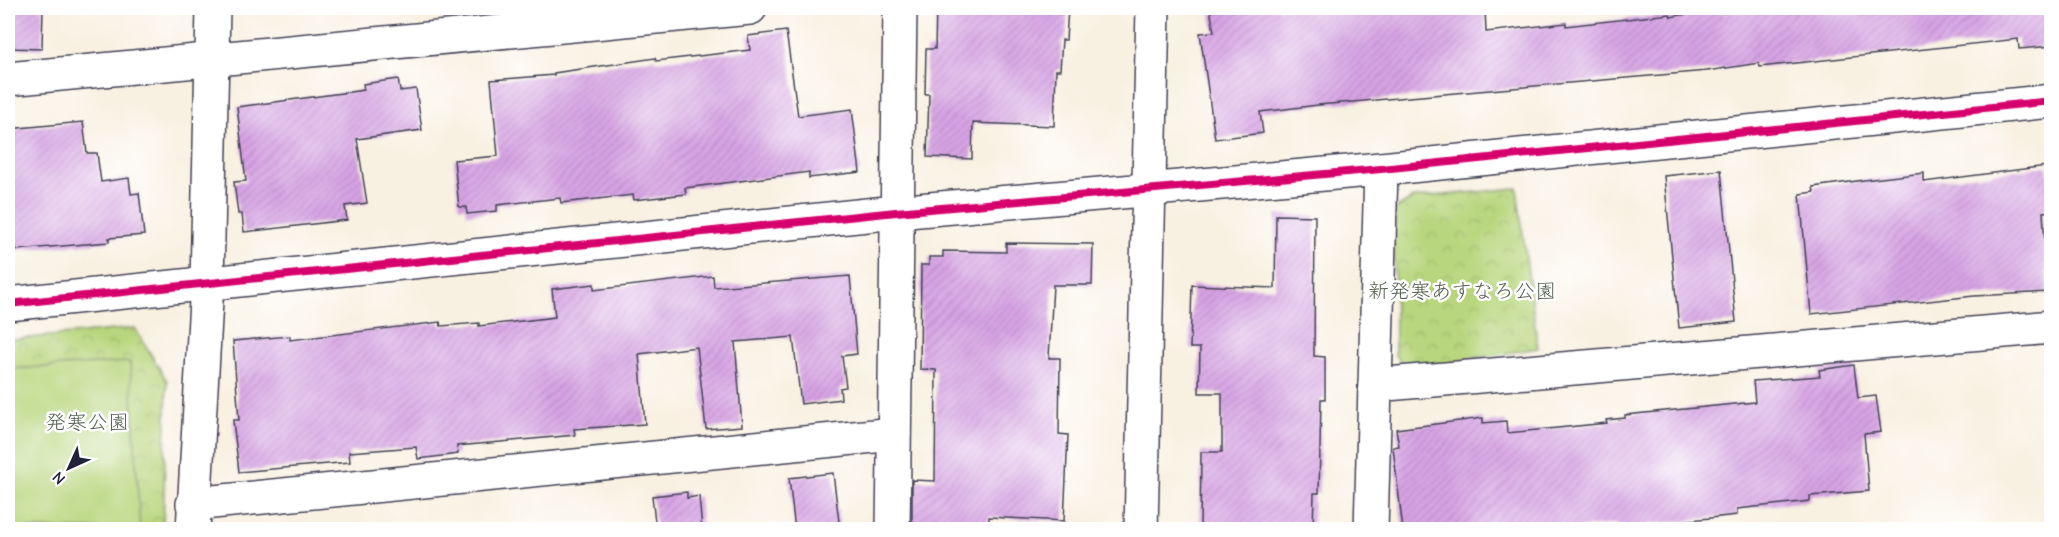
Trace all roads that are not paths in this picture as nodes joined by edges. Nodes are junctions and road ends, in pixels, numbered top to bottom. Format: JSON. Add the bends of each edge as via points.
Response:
{"nodes":[{"id":1,"x":213,"y":8,"type":"edge"},
{"id":2,"x":750,"y":8,"type":"edge"},
{"id":3,"x":900,"y":8,"type":"edge"},
{"id":4,"x":1153,"y":8,"type":"edge"},
{"id":5,"x":677,"y":11,"type":"edge"},
{"id":6,"x":211,"y":60,"type":"junction"},
{"id":7,"x":8,"y":79,"type":"edge"},
{"id":8,"x":2052,"y":101,"type":"edge"},
{"id":9,"x":1381,"y":169,"type":"junction"},
{"id":10,"x":1148,"y":188,"type":"junction"},
{"id":11,"x":896,"y":212,"type":"junction"},
{"id":12,"x":207,"y":283,"type":"junction"},
{"id":13,"x":8,"y":304,"type":"edge"},
{"id":14,"x":2052,"y":327,"type":"edge"},
{"id":15,"x":1375,"y":385,"type":"junction"},
{"id":16,"x":894,"y":434,"type":"junction"},
{"id":17,"x":193,"y":517,"type":"edge"},
{"id":18,"x":893,"y":530,"type":"edge"},
{"id":19,"x":1141,"y":530,"type":"edge"},
{"id":20,"x":1371,"y":530,"type":"edge"}],
"edges":[{"from":1,"to":6,"type":"street"},
{"from":2,"to":5,"type":"street"},
{"from":3,"to":11,"type":"street"},
{"from":4,"to":10,"type":"street"},
{"from":5,"to":6,"type":"street"},
{"from":6,"to":7,"type":"street"},
{"from":6,"to":12,"type":"street"},
{"from":8,"to":9,"type":"street"},
{"from":9,"to":10,"type":"street"},
{"from":9,"to":15,"type":"street"},
{"from":10,"to":11,"type":"street"},
{"from":10,"to":19,"type":"street"},
{"from":11,"to":12,"type":"street"},
{"from":11,"to":16,"type":"street"},
{"from":12,"to":13,"type":"street"},
{"from":12,"to":17,"type":"street"},
{"from":14,"to":15,"type":"street"},
{"from":15,"to":20,"type":"street"},
{"from":16,"to":17,"type":"street"},
{"from":16,"to":18,"type":"street"}]}
